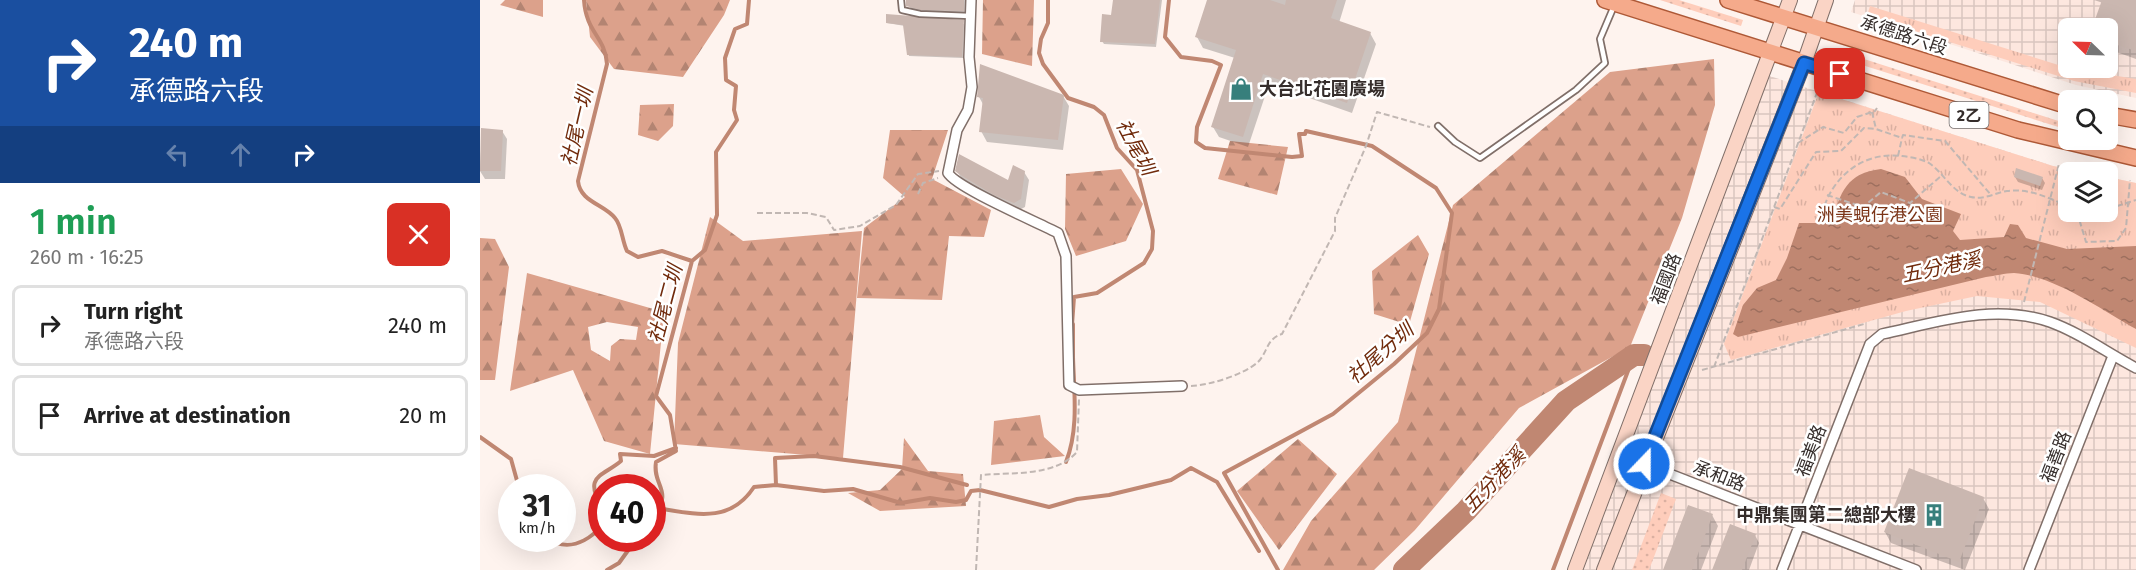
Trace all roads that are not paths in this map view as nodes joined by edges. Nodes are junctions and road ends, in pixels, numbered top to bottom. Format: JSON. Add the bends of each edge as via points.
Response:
{"nodes":[{"id":1,"x":901,"y":0,"type":"edge"},
{"id":2,"x":971,"y":0,"type":"edge"},
{"id":3,"x":1728,"y":0,"type":"edge"},
{"id":4,"x":1790,"y":0,"type":"edge"},
{"id":5,"x":1826,"y":0,"type":"edge"},
{"id":6,"x":1610,"y":2,"type":"edge"},
{"id":7,"x":970,"y":16,"type":"junction"},
{"id":8,"x":1784,"y":18,"type":"junction"},
{"id":9,"x":1818,"y":27,"type":"junction"},
{"id":10,"x":1771,"y":52,"type":"junction"},
{"id":11,"x":1804,"y":63,"type":"junction"},
{"id":12,"x":2058,"y":103,"type":"edge"},
{"id":13,"x":2118,"y":117,"type":"edge"},
{"id":14,"x":2136,"y":120,"type":"edge"},
{"id":15,"x":1438,"y":126,"type":"road end"},
{"id":16,"x":2136,"y":158,"type":"edge"},
{"id":17,"x":2113,"y":356,"type":"junction"},
{"id":18,"x":2136,"y":368,"type":"edge"},
{"id":19,"x":1182,"y":386,"type":"road end"},
{"id":20,"x":1644,"y":464,"type":"junction"},
{"id":21,"x":1799,"y":525,"type":"junction"},
{"id":22,"x":1575,"y":570,"type":"edge"},
{"id":23,"x":1604,"y":570,"type":"edge"},
{"id":24,"x":1782,"y":570,"type":"edge"},
{"id":25,"x":1916,"y":570,"type":"edge"},
{"id":26,"x":2029,"y":570,"type":"edge"}],
"edges":[{"from":1,"to":7,"type":"lane","via":[[902,10]]},
{"from":2,"to":7,"type":"street"},
{"from":3,"to":8,"type":"main road","name":"承德路六段","number":"2乙"},
{"from":4,"to":8,"type":"street","name":"福國路"},
{"from":5,"to":9,"type":"street"},
{"from":6,"to":10,"type":"main road","number":"2乙"},
{"from":6,"to":15,"type":"lane","via":[[1600,39],[1605,63],[1575,90],[1480,158]]},
{"from":7,"to":19,"type":"street","via":[[972,87],[948,168],[952,179],[1058,233],[1066,256],[1069,385],[1079,390]]},
{"from":8,"to":9,"type":"main road","name":"承德路六段","number":"2乙"},
{"from":8,"to":10,"type":"street","name":"福國路"},
{"from":9,"to":11,"type":"street"},
{"from":9,"to":12,"type":"main road","name":"承德路六段","number":"2乙"},
{"from":10,"to":11,"type":"main road","number":"2乙"},
{"from":10,"to":22,"type":"street","name":"福國路"},
{"from":11,"to":16,"type":"main road","number":"2乙","via":[[2018,130]]},
{"from":11,"to":20,"type":"street"},
{"from":13,"to":14,"type":"main road"},
{"from":17,"to":18,"type":"street"},
{"from":17,"to":21,"type":"street","name":"福美路","via":[[2052,322],[2029,316],[1972,314],[1882,334],[1870,344]]},
{"from":17,"to":26,"type":"street","name":"福善路"},
{"from":20,"to":21,"type":"street","name":"承和路"},
{"from":20,"to":23,"type":"street"},
{"from":21,"to":24,"type":"street","name":"福美路"},
{"from":21,"to":25,"type":"street","name":"承和路"}]}
